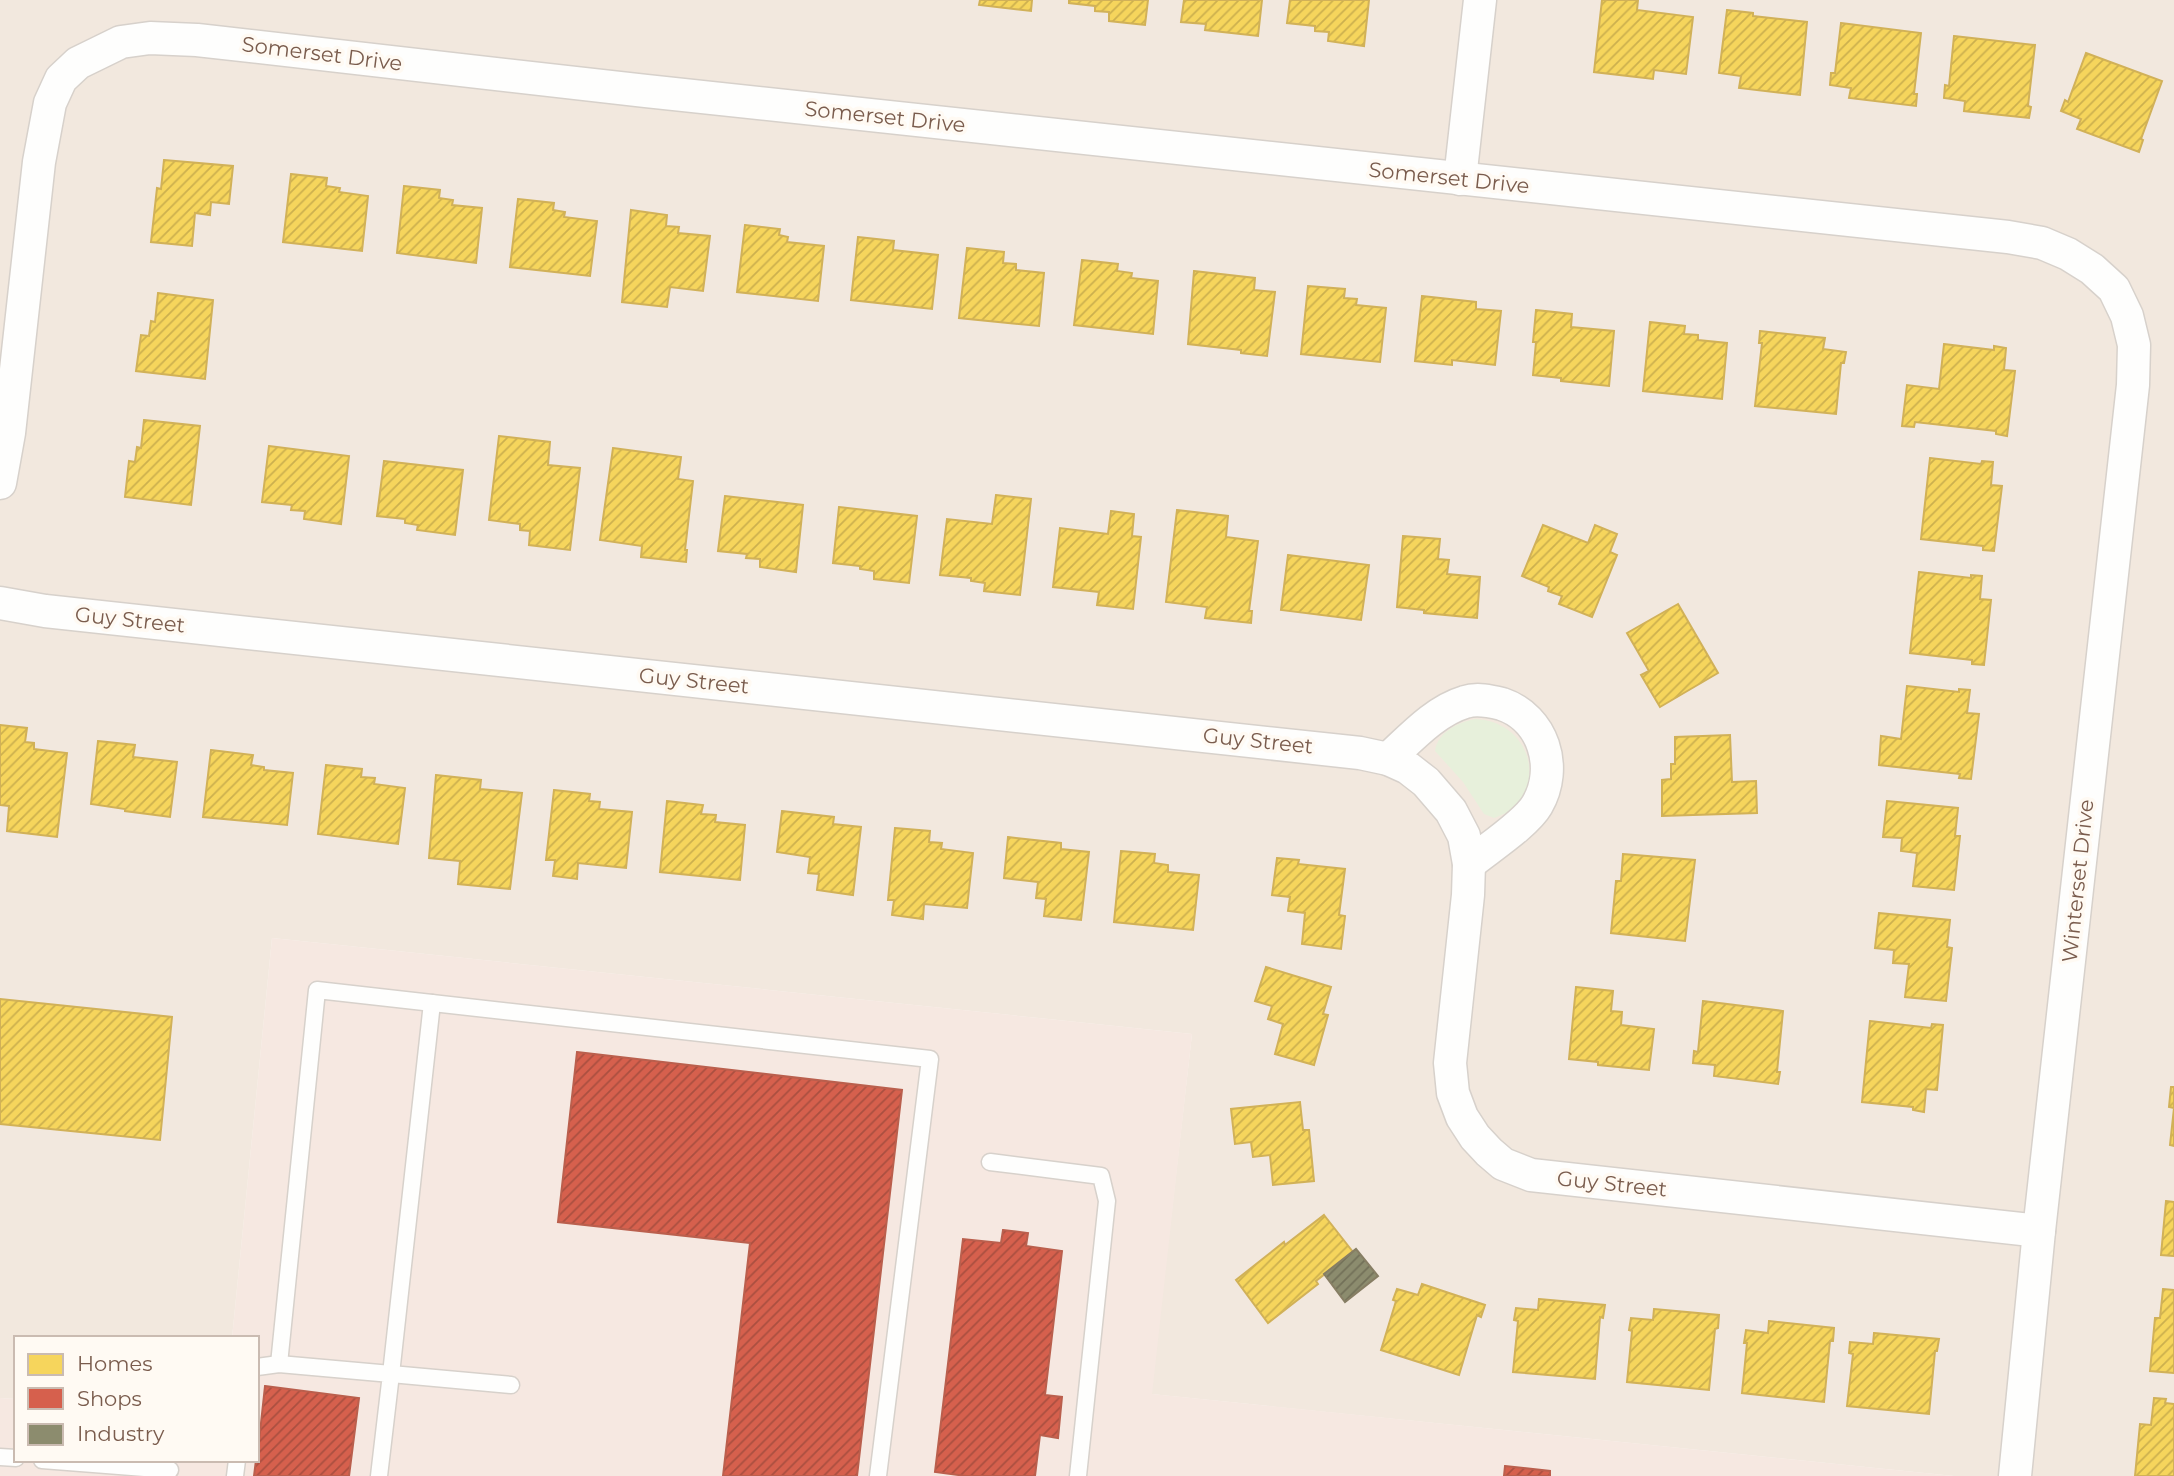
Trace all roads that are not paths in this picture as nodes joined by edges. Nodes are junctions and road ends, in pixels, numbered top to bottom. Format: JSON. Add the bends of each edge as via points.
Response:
{"nodes":[{"id":1,"x":1480,"y":0,"type":"edge"},
{"id":2,"x":1460,"y":179,"type":"junction"},
{"id":3,"x":2114,"y":289,"type":"joint"},
{"id":4,"x":0,"y":483,"type":"edge"},
{"id":5,"x":0,"y":603,"type":"edge"},
{"id":6,"x":1388,"y":759,"type":"junction"},
{"id":7,"x":1469,"y":864,"type":"junction"},
{"id":8,"x":432,"y":1003,"type":"junction"},
{"id":9,"x":990,"y":1162,"type":"dead end"},
{"id":10,"x":2039,"y":1231,"type":"junction"},
{"id":11,"x":279,"y":1364,"type":"junction"},
{"id":12,"x":259,"y":1367,"type":"edge"},
{"id":13,"x":391,"y":1374,"type":"junction"},
{"id":14,"x":511,"y":1385,"type":"dead end"},
{"id":15,"x":68,"y":1462,"type":"edge"},
{"id":16,"x":170,"y":1470,"type":"dead end"},
{"id":17,"x":379,"y":1476,"type":"edge"},
{"id":18,"x":877,"y":1476,"type":"edge"},
{"id":19,"x":1078,"y":1476,"type":"edge"},
{"id":20,"x":2015,"y":1476,"type":"edge"}],
"edges":[{"from":1,"to":2,"type":"street"},
{"from":2,"to":3,"type":"street","name":"Somerset Drive","via":[[2008,237],[2068,254]]},
{"from":2,"to":4,"type":"street","name":"Somerset Drive","via":[[197,40],[121,42],[78,63],[61,79],[50,103]]},
{"from":3,"to":10,"type":"street","name":"Winterset Drive","via":[[2134,345],[2133,385]]},
{"from":5,"to":6,"type":"street","name":"Guy Street","via":[[1360,752]]},
{"from":6,"to":7,"type":"street","name":"Guy Street","via":[[1426,782],[1451,811],[1464,836]]},
{"from":6,"to":7,"type":"street","via":[[1442,713],[1464,702],[1495,702],[1528,719],[1546,752],[1544,790],[1523,821]]},
{"from":7,"to":10,"type":"street","name":"Guy Street","via":[[1450,1063],[1453,1093],[1475,1137],[1503,1164],[1531,1175]]},
{"from":8,"to":11,"type":"lane","via":[[317,990]]},
{"from":8,"to":13,"type":"lane"},
{"from":8,"to":18,"type":"lane","via":[[930,1059]]},
{"from":9,"to":19,"type":"lane","via":[[1101,1176],[1107,1202]]},
{"from":10,"to":20,"type":"street","name":"Winterset Drive"},
{"from":11,"to":12,"type":"lane"},
{"from":11,"to":13,"type":"lane"},
{"from":13,"to":14,"type":"lane"},
{"from":13,"to":17,"type":"lane"},
{"from":15,"to":16,"type":"lane"}]}
